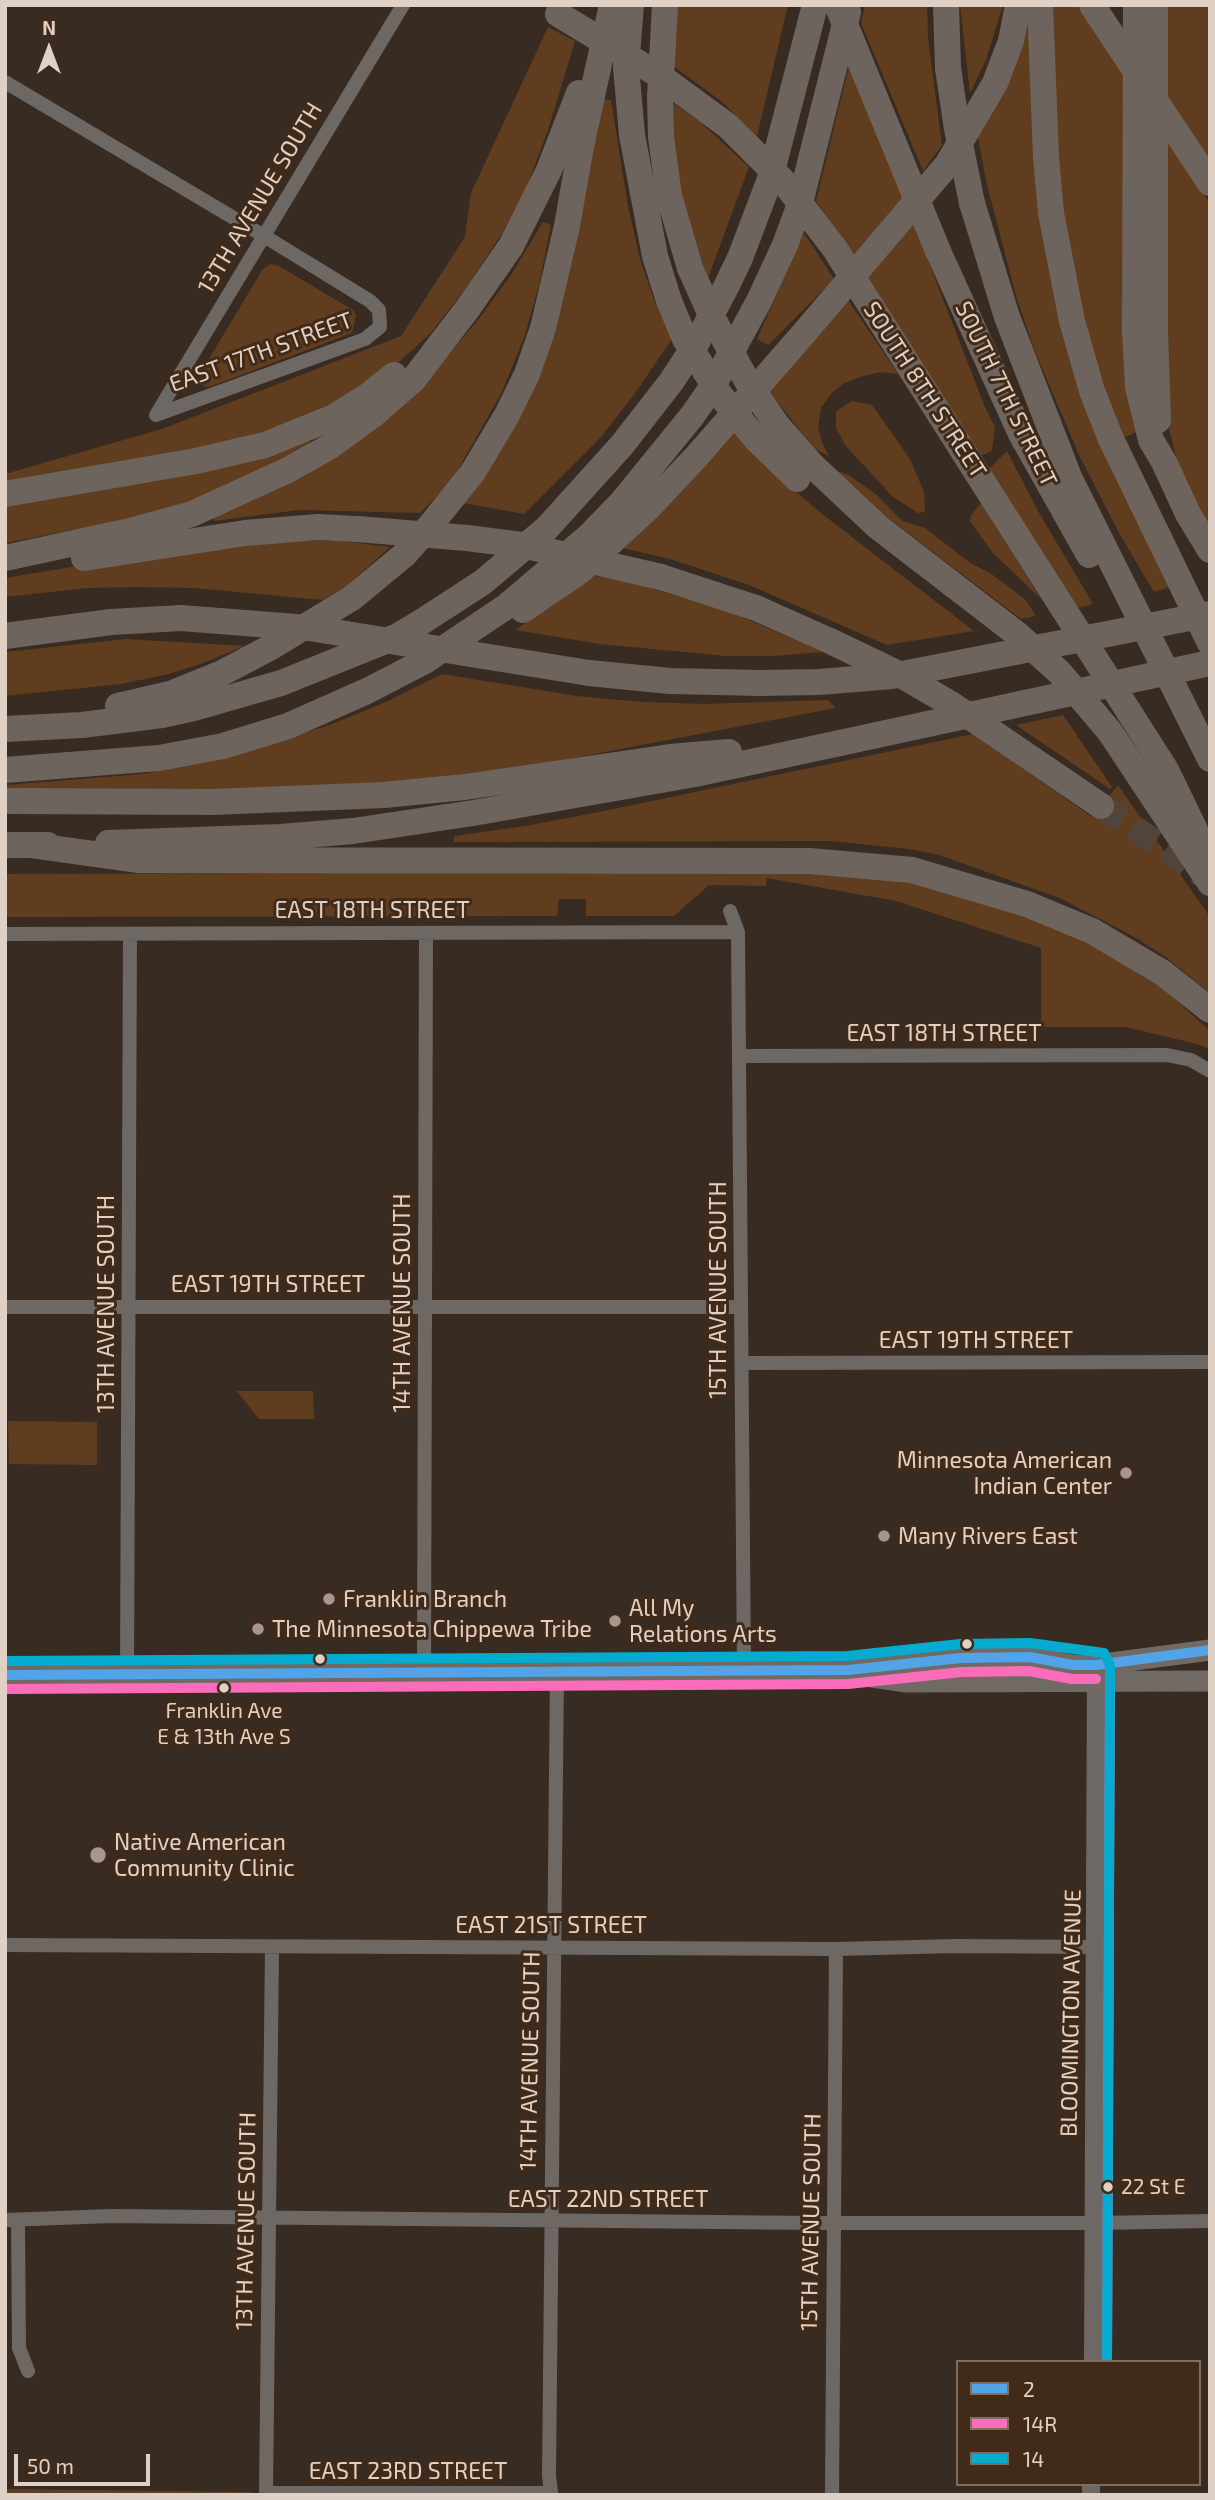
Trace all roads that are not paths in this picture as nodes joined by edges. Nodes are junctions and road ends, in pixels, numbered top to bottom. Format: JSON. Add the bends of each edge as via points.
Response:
{"nodes":[{"id":1,"x":403,"y":5,"type":"edge"},
{"id":2,"x":611,"y":5,"type":"edge"},
{"id":3,"x":631,"y":5,"type":"edge"},
{"id":4,"x":665,"y":5,"type":"edge"},
{"id":5,"x":815,"y":5,"type":"edge"},
{"id":6,"x":837,"y":5,"type":"edge"},
{"id":7,"x":849,"y":5,"type":"edge"},
{"id":8,"x":946,"y":5,"type":"edge"},
{"id":9,"x":1018,"y":5,"type":"edge"},
{"id":10,"x":1040,"y":5,"type":"edge"},
{"id":11,"x":1092,"y":5,"type":"edge"},
{"id":12,"x":1136,"y":5,"type":"edge"},
{"id":13,"x":1155,"y":5,"type":"edge"},
{"id":14,"x":551,"y":10,"type":"edge"},
{"id":15,"x":5,"y":82,"type":"edge"},
{"id":16,"x":1210,"y":183,"type":"edge"},
{"id":17,"x":264,"y":236,"type":"junction"},
{"id":18,"x":468,"y":308,"type":"junction"},
{"id":19,"x":156,"y":415,"type":"joint"},
{"id":20,"x":1164,"y":462,"type":"junction"},
{"id":21,"x":805,"y":473,"type":"junction"},
{"id":22,"x":5,"y":494,"type":"edge"},
{"id":23,"x":1210,"y":550,"type":"edge"},
{"id":24,"x":5,"y":558,"type":"edge"},
{"id":25,"x":5,"y":570,"type":"edge"},
{"id":26,"x":1210,"y":614,"type":"edge"},
{"id":27,"x":181,"y":618,"type":"junction"},
{"id":28,"x":5,"y":626,"type":"edge"},
{"id":29,"x":5,"y":636,"type":"edge"},
{"id":30,"x":1210,"y":643,"type":"edge"},
{"id":31,"x":1210,"y":663,"type":"edge"},
{"id":32,"x":341,"y":703,"type":"junction"},
{"id":33,"x":5,"y":720,"type":"edge"},
{"id":34,"x":5,"y":729,"type":"edge"},
{"id":35,"x":840,"y":743,"type":"junction"},
{"id":36,"x":1210,"y":759,"type":"edge"},
{"id":37,"x":1210,"y":766,"type":"edge"},
{"id":38,"x":5,"y":770,"type":"edge"},
{"id":39,"x":5,"y":801,"type":"edge"},
{"id":40,"x":1101,"y":806,"type":"tunnel mouth"},
{"id":41,"x":18,"y":845,"type":"edge"},
{"id":42,"x":1210,"y":861,"type":"edge"},
{"id":43,"x":1210,"y":883,"type":"edge"},
{"id":44,"x":730,"y":911,"type":"dead end"},
{"id":45,"x":738,"y":932,"type":"junction"},
{"id":46,"x":426,"y":933,"type":"junction"},
{"id":47,"x":5,"y":934,"type":"edge"},
{"id":48,"x":131,"y":934,"type":"junction"},
{"id":49,"x":1210,"y":1010,"type":"edge"},
{"id":50,"x":739,"y":1056,"type":"junction"},
{"id":51,"x":1210,"y":1071,"type":"edge"},
{"id":52,"x":5,"y":1307,"type":"edge"},
{"id":53,"x":129,"y":1307,"type":"junction"},
{"id":54,"x":425,"y":1307,"type":"junction"},
{"id":55,"x":741,"y":1307,"type":"junction"},
{"id":56,"x":741,"y":1363,"type":"junction"},
{"id":57,"x":1210,"y":1363,"type":"edge"},
{"id":58,"x":1210,"y":1650,"type":"edge"},
{"id":59,"x":744,"y":1671,"type":"junction"},
{"id":60,"x":557,"y":1672,"type":"junction"},
{"id":61,"x":424,"y":1673,"type":"junction"},
{"id":62,"x":127,"y":1674,"type":"junction"},
{"id":63,"x":1096,"y":1674,"type":"junction"},
{"id":64,"x":5,"y":1675,"type":"edge"},
{"id":65,"x":1210,"y":1681,"type":"edge"},
{"id":66,"x":5,"y":1945,"type":"edge"},
{"id":67,"x":271,"y":1947,"type":"junction"},
{"id":68,"x":1096,"y":1947,"type":"junction"},
{"id":69,"x":553,"y":1948,"type":"junction"},
{"id":70,"x":836,"y":1949,"type":"junction"},
{"id":71,"x":269,"y":2218,"type":"junction"},
{"id":72,"x":12,"y":2220,"type":"edge"},
{"id":73,"x":553,"y":2221,"type":"junction"},
{"id":74,"x":1210,"y":2221,"type":"edge"},
{"id":75,"x":835,"y":2222,"type":"junction"},
{"id":76,"x":1095,"y":2223,"type":"junction"},
{"id":77,"x":1093,"y":2360,"type":"edge"},
{"id":78,"x":28,"y":2371,"type":"dead end"},
{"id":79,"x":551,"y":2493,"type":"edge"},
{"id":80,"x":266,"y":2494,"type":"edge"},
{"id":81,"x":832,"y":2495,"type":"edge"}],
"edges":[{"from":1,"to":17,"type":"street","name":"13TH AVENUE SOUTH"},
{"from":2,"to":18,"type":"highway","via":[[526,218]]},
{"from":2,"to":33,"type":"highway","via":[[567,226],[535,353],[492,443],[429,527],[404,555],[352,598],[222,673],[170,694],[123,705]]},
{"from":3,"to":21,"type":"highway","bridge":true,"via":[[626,67],[632,135],[649,230],[669,301],[685,339],[720,395],[756,439]]},
{"from":4,"to":21,"type":"highway","bridge":true,"via":[[662,148],[669,196],[690,268],[719,332]]},
{"from":5,"to":34,"type":"highway","via":[[770,179],[726,287],[671,382],[547,528],[482,582],[398,636],[293,678],[162,715]]},
{"from":6,"to":37,"type":"highway","name":"SOUTH 7TH STREET","bridge":true,"via":[[939,251],[1037,467]]},
{"from":7,"to":32,"type":"highway","via":[[799,207],[785,245],[760,301],[692,416],[588,537],[507,606],[425,661]]},
{"from":8,"to":36,"type":"highway","bridge":true,"via":[[948,68],[957,129],[972,203],[1007,317],[1069,477]]},
{"from":9,"to":32,"type":"highway","via":[[995,83],[947,165],[648,508],[580,571],[524,610],[383,689]]},
{"from":10,"to":30,"type":"highway","via":[[1051,213],[1072,321],[1110,437]]},
{"from":11,"to":16,"type":"highway","bridge":true},
{"from":12,"to":20,"type":"highway","via":[[1136,363],[1151,440]]},
{"from":13,"to":20,"type":"highway","via":[[1155,345],[1157,418]]},
{"from":14,"to":42,"type":"highway","name":"SOUTH 8TH STREET","bridge":true,"via":[[624,52],[706,108],[783,181],[893,339],[1166,770]]},
{"from":15,"to":17,"type":"street"},
{"from":17,"to":19,"type":"street","name":"13TH AVENUE SOUTH"},
{"from":17,"to":19,"type":"street","name":"EAST 17TH STREET","via":[[370,301],[379,310],[380,327],[365,339]]},
{"from":18,"to":22,"type":"highway","via":[[369,395],[298,433],[249,450]]},
{"from":18,"to":24,"type":"highway","via":[[413,380],[350,434],[288,470],[192,514]]},
{"from":20,"to":23,"type":"highway"},
{"from":21,"to":43,"type":"highway","via":[[1017,634],[1060,673],[1110,732]]},
{"from":25,"to":40,"type":"highway","bridge":true,"via":[[244,533],[317,527],[523,545],[661,577],[756,608],[830,640],[951,704]]},
{"from":26,"to":27,"type":"highway","bridge":true,"via":[[892,676],[760,683],[589,673],[309,628]]},
{"from":27,"to":28,"type":"highway","via":[[107,617]]},
{"from":27,"to":29,"type":"highway"},
{"from":31,"to":35,"type":"highway","bridge":true},
{"from":32,"to":38,"type":"highway","via":[[258,736],[192,752],[131,762]]},
{"from":35,"to":39,"type":"highway","via":[[670,757],[384,795],[213,802]]},
{"from":35,"to":41,"type":"highway","via":[[695,774],[353,831]]},
{"from":41,"to":49,"type":"highway","via":[[137,860],[797,861],[912,870],[1027,904],[1092,930],[1163,973]]},
{"from":44,"to":45,"type":"street","name":"15TH AVENUE SOUTH"},
{"from":45,"to":46,"type":"street","name":"EAST 18TH STREET"},
{"from":45,"to":50,"type":"street","name":"15TH AVENUE SOUTH"},
{"from":46,"to":48,"type":"street","name":"EAST 18TH STREET"},
{"from":46,"to":54,"type":"street","name":"14TH AVENUE SOUTH"},
{"from":47,"to":48,"type":"street","name":"EAST 18TH STREET"},
{"from":48,"to":53,"type":"street","name":"13TH AVENUE SOUTH"},
{"from":50,"to":51,"type":"street","name":"EAST 18TH STREET","via":[[1167,1055],[1191,1060]]},
{"from":50,"to":55,"type":"street","name":"15TH AVENUE SOUTH"},
{"from":52,"to":53,"type":"street","name":"EAST 19TH STREET"},
{"from":53,"to":54,"type":"street","name":"EAST 19TH STREET"},
{"from":53,"to":62,"type":"street","name":"13TH AVENUE SOUTH"},
{"from":54,"to":55,"type":"street","name":"EAST 19TH STREET"},
{"from":54,"to":61,"type":"street","name":"14TH AVENUE SOUTH"},
{"from":55,"to":56,"type":"street","name":"15TH AVENUE SOUTH"},
{"from":56,"to":57,"type":"street","name":"EAST 19TH STREET"},
{"from":56,"to":59,"type":"street","name":"15TH AVENUE SOUTH"},
{"from":58,"to":63,"type":"main road"},
{"from":59,"to":60,"type":"main road"},
{"from":59,"to":63,"type":"main road","via":[[848,1670],[906,1682]]},
{"from":60,"to":61,"type":"main road"},
{"from":60,"to":69,"type":"street","name":"14TH AVENUE SOUTH"},
{"from":61,"to":62,"type":"main road"},
{"from":62,"to":64,"type":"main road"},
{"from":63,"to":65,"type":"main road"},
{"from":63,"to":68,"type":"street","name":"BLOOMINGTON AVENUE"},
{"from":66,"to":67,"type":"street","name":"EAST 21ST STREET"},
{"from":67,"to":69,"type":"street","name":"EAST 21ST STREET"},
{"from":67,"to":71,"type":"street","name":"13TH AVENUE SOUTH"},
{"from":68,"to":70,"type":"street","name":"EAST 21ST STREET"},
{"from":68,"to":76,"type":"street","name":"BLOOMINGTON AVENUE"},
{"from":69,"to":70,"type":"street","name":"EAST 21ST STREET"},
{"from":69,"to":73,"type":"street","name":"14TH AVENUE SOUTH"},
{"from":70,"to":75,"type":"street","name":"15TH AVENUE SOUTH"},
{"from":71,"to":72,"type":"street","name":"EAST 22ND STREET"},
{"from":71,"to":73,"type":"street","name":"EAST 22ND STREET"},
{"from":71,"to":80,"type":"street","name":"13TH AVENUE SOUTH"},
{"from":72,"to":78,"type":"street","via":[[19,2348]]},
{"from":73,"to":75,"type":"street","name":"EAST 22ND STREET"},
{"from":73,"to":79,"type":"street","name":"14TH AVENUE SOUTH"},
{"from":74,"to":76,"type":"street","name":"EAST 22ND STREET"},
{"from":75,"to":76,"type":"street","name":"EAST 22ND STREET"},
{"from":75,"to":81,"type":"street","name":"15TH AVENUE SOUTH"},
{"from":76,"to":77,"type":"street","name":"BLOOMINGTON AVENUE"},
{"from":79,"to":80,"type":"street","name":"EAST 23RD STREET"}]}
